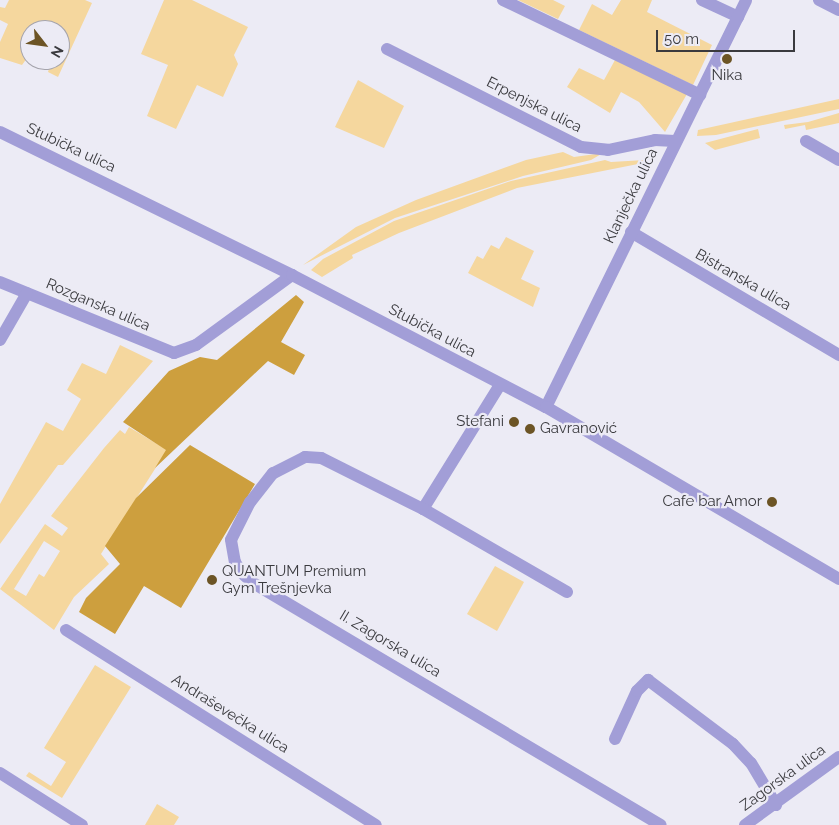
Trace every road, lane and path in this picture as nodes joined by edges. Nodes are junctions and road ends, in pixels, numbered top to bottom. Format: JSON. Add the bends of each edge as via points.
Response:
{"nodes":[{"id":1,"x":503,"y":0,"type":"edge"},
{"id":2,"x":702,"y":0,"type":"edge"},
{"id":3,"x":746,"y":0,"type":"edge"},
{"id":4,"x":819,"y":0,"type":"edge"},
{"id":5,"x":839,"y":10,"type":"edge"},
{"id":6,"x":738,"y":17,"type":"junction"},
{"id":7,"x":387,"y":49,"type":"dead end"},
{"id":8,"x":700,"y":95,"type":"junction"},
{"id":9,"x":0,"y":132,"type":"edge"},
{"id":10,"x":675,"y":141,"type":"junction"},
{"id":11,"x":806,"y":141,"type":"dead end"},
{"id":12,"x":839,"y":160,"type":"edge"},
{"id":13,"x":630,"y":232,"type":"junction"},
{"id":14,"x":292,"y":276,"type":"junction"},
{"id":15,"x":0,"y":282,"type":"edge"},
{"id":16,"x":27,"y":293,"type":"junction"},
{"id":17,"x":0,"y":340,"type":"edge"},
{"id":18,"x":839,"y":355,"type":"edge"},
{"id":19,"x":500,"y":385,"type":"junction"},
{"id":20,"x":546,"y":407,"type":"junction"},
{"id":21,"x":423,"y":509,"type":"junction"},
{"id":22,"x":839,"y":579,"type":"edge"},
{"id":23,"x":567,"y":592,"type":"dead end"},
{"id":24,"x":66,"y":630,"type":"dead end"},
{"id":25,"x":615,"y":739,"type":"dead end"},
{"id":26,"x":839,"y":757,"type":"edge"},
{"id":27,"x":0,"y":773,"type":"edge"},
{"id":28,"x":776,"y":805,"type":"junction"},
{"id":29,"x":82,"y":825,"type":"edge"},
{"id":30,"x":376,"y":825,"type":"edge"},
{"id":31,"x":661,"y":825,"type":"edge"},
{"id":32,"x":745,"y":825,"type":"edge"}],
"edges":[{"from":1,"to":8,"type":"street"},
{"from":2,"to":6,"type":"street"},
{"from":3,"to":6,"type":"street","name":"Klanječka ulica"},
{"from":4,"to":5,"type":"street"},
{"from":6,"to":8,"type":"street","name":"Klanječka ulica"},
{"from":7,"to":10,"type":"street","name":"Erpenjska ulica","via":[[582,147],[608,150],[655,140]]},
{"from":8,"to":10,"type":"street","name":"Klanječka ulica"},
{"from":9,"to":14,"type":"street","name":"Stubička ulica"},
{"from":10,"to":13,"type":"street","name":"Klanječka ulica"},
{"from":11,"to":12,"type":"street"},
{"from":13,"to":18,"type":"street","name":"Bistranska ulica"},
{"from":13,"to":20,"type":"street","name":"Klanječka ulica"},
{"from":14,"to":16,"type":"street","name":"Rozganska ulica","via":[[184,351],[164,351]]},
{"from":14,"to":19,"type":"street","name":"Stubička ulica"},
{"from":15,"to":16,"type":"street","name":"Rozganska ulica"},
{"from":16,"to":17,"type":"street"},
{"from":19,"to":20,"type":"street","name":"Stubička ulica"},
{"from":19,"to":21,"type":"street"},
{"from":20,"to":22,"type":"street","name":"Stubička ulica"},
{"from":21,"to":23,"type":"street","name":"II. Zagorska ulica"},
{"from":21,"to":31,"type":"street","name":"II. Zagorska ulica","via":[[337,463],[306,457],[283,466],[262,485],[237,524],[231,540],[232,553],[241,572],[253,583]]},
{"from":24,"to":30,"type":"street","name":"Andraševečka ulica"},
{"from":25,"to":28,"type":"street","via":[[637,691],[648,680],[733,744],[750,763]]},
{"from":26,"to":28,"type":"street","name":"Zagorska ulica"},
{"from":27,"to":29,"type":"street"},
{"from":28,"to":32,"type":"street","name":"Zagorska ulica"}]}
